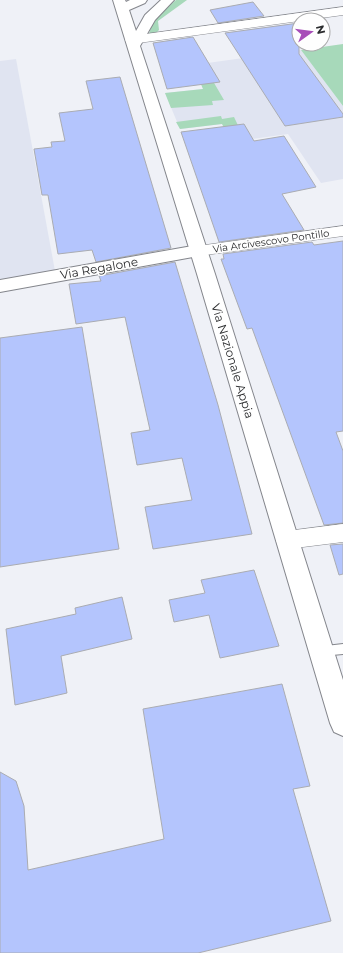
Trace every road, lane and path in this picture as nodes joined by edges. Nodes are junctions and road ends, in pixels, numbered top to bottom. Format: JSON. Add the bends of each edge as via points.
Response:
{"nodes":[{"id":1,"x":141,"y":0,"type":"edge"},
{"id":2,"x":163,"y":0,"type":"edge"},
{"id":3,"x":168,"y":0,"type":"edge"},
{"id":4,"x":120,"y":4,"type":"edge"},
{"id":5,"x":343,"y":11,"type":"edge"},
{"id":6,"x":134,"y":42,"type":"junction"},
{"id":7,"x":343,"y":231,"type":"edge"},
{"id":8,"x":198,"y":251,"type":"junction"},
{"id":9,"x":0,"y":286,"type":"edge"},
{"id":10,"x":343,"y":533,"type":"edge"},
{"id":11,"x":287,"y":540,"type":"junction"},
{"id":12,"x":343,"y":649,"type":"edge"},
{"id":13,"x":321,"y":651,"type":"junction"},
{"id":14,"x":343,"y":723,"type":"edge"}],
"edges":[{"from":1,"to":4,"type":"main road"},
{"from":2,"to":4,"type":"main road","via":[[140,7]]},
{"from":3,"to":6,"type":"main road","via":[[150,18]]},
{"from":4,"to":6,"type":"main road","name":"Via Nazionale Appia"},
{"from":5,"to":6,"type":"street"},
{"from":6,"to":8,"type":"main road","name":"Via Nazionale Appia"},
{"from":7,"to":8,"type":"street","name":"Via Arcivescovo Pontillo"},
{"from":8,"to":9,"type":"main road","name":"Via Regalone"},
{"from":8,"to":11,"type":"main road","name":"Via Nazionale Appia"},
{"from":10,"to":11,"type":"street"},
{"from":11,"to":13,"type":"main road","name":"Via Nazionale Appia"},
{"from":12,"to":13,"type":"lane"},
{"from":13,"to":14,"type":"main road","name":"Via Nazionale Appia"}]}
